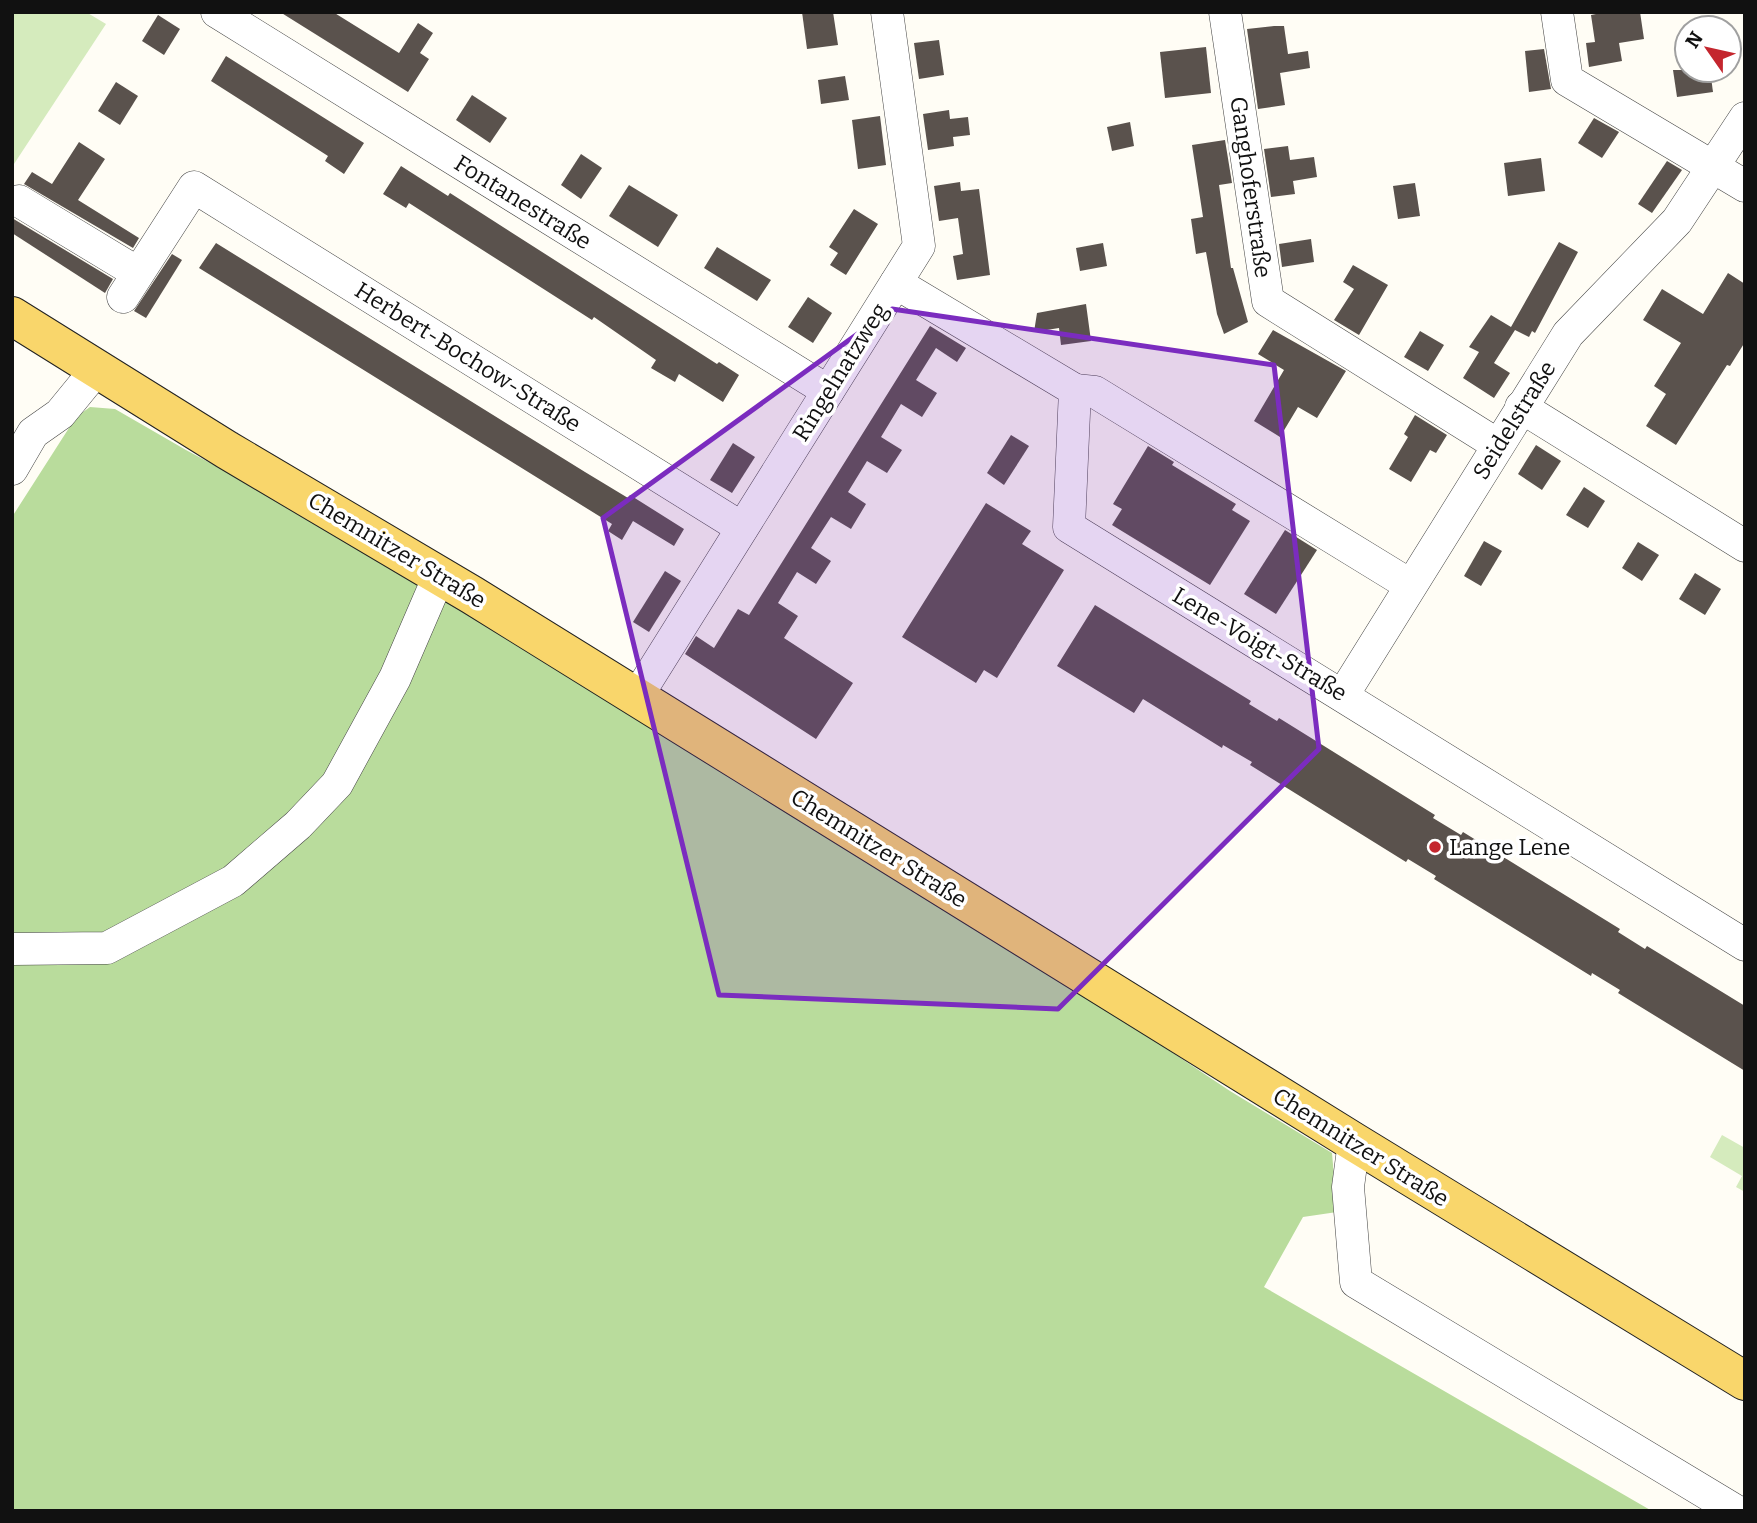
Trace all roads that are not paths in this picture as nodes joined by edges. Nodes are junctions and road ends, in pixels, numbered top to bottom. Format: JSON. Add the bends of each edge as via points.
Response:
{"nodes":[{"id":1,"x":218,"y":12,"type":"edge"},
{"id":2,"x":887,"y":12,"type":"edge"},
{"id":3,"x":1226,"y":12,"type":"edge"},
{"id":4,"x":1558,"y":12,"type":"edge"},
{"id":5,"x":1745,"y":118,"type":"edge"},
{"id":6,"x":1713,"y":167,"type":"junction"},
{"id":7,"x":1745,"y":186,"type":"edge"},
{"id":8,"x":19,"y":201,"type":"dead end"},
{"id":9,"x":896,"y":283,"type":"junction"},
{"id":10,"x":12,"y":316,"type":"edge"},
{"id":11,"x":96,"y":370,"type":"junction"},
{"id":12,"x":1075,"y":390,"type":"junction"},
{"id":13,"x":828,"y":391,"type":"junction"},
{"id":14,"x":1521,"y":407,"type":"junction"},
{"id":15,"x":1497,"y":445,"type":"junction"},
{"id":16,"x":12,"y":469,"type":"edge"},
{"id":17,"x":742,"y":528,"type":"junction"},
{"id":18,"x":1745,"y":546,"type":"edge"},
{"id":19,"x":439,"y":576,"type":"junction"},
{"id":20,"x":1410,"y":585,"type":"junction"},
{"id":21,"x":1343,"y":695,"type":"junction"},
{"id":22,"x":636,"y":698,"type":"junction"},
{"id":23,"x":1745,"y":945,"type":"edge"},
{"id":24,"x":12,"y":949,"type":"edge"},
{"id":25,"x":1354,"y":1142,"type":"junction"},
{"id":26,"x":1745,"y":1381,"type":"edge"},
{"id":27,"x":1735,"y":1511,"type":"edge"}],
"edges":[{"from":1,"to":13,"type":"street","name":"Fontanestraße"},
{"from":2,"to":9,"type":"street","name":"Ringelnatzweg","via":[[919,246]]},
{"from":3,"to":15,"type":"street","name":"Ganghoferstraße","via":[[1268,300]]},
{"from":4,"to":6,"type":"street","via":[[1567,80]]},
{"from":5,"to":6,"type":"street","name":"Seidelstraße"},
{"from":6,"to":7,"type":"street"},
{"from":6,"to":14,"type":"street","name":"Seidelstraße","via":[[1677,221],[1568,334]]},
{"from":8,"to":17,"type":"street","name":"Herbert-Bochow-Straße","via":[[130,285],[194,187]]},
{"from":9,"to":12,"type":"street"},
{"from":9,"to":13,"type":"street","name":"Ringelnatzweg"},
{"from":10,"to":11,"type":"main road","name":"Chemnitzer Straße"},
{"from":11,"to":16,"type":"street","via":[[60,414],[33,433]]},
{"from":11,"to":19,"type":"main road","name":"Chemnitzer Straße"},
{"from":12,"to":20,"type":"street","via":[[1095,392]]},
{"from":12,"to":21,"type":"street","name":"Lene-Voigt-Straße","via":[[1069,527]]},
{"from":13,"to":17,"type":"street","name":"Ringelnatzweg"},
{"from":14,"to":15,"type":"street","name":"Seidelstraße"},
{"from":14,"to":18,"type":"street"},
{"from":15,"to":20,"type":"street","name":"Seidelstraße"},
{"from":17,"to":22,"type":"street","name":"Ringelnatzweg"},
{"from":19,"to":22,"type":"main road","name":"Chemnitzer Straße"},
{"from":19,"to":24,"type":"street","via":[[395,678],[351,760],[337,783],[298,825],[233,881],[107,948]]},
{"from":20,"to":21,"type":"street","name":"Seidelstraße"},
{"from":21,"to":23,"type":"street","name":"Lene-Voigt-Straße"},
{"from":22,"to":25,"type":"main road","name":"Chemnitzer Straße"},
{"from":25,"to":26,"type":"main road","name":"Chemnitzer Straße"},
{"from":25,"to":27,"type":"street","via":[[1348,1187],[1356,1282]]}]}
